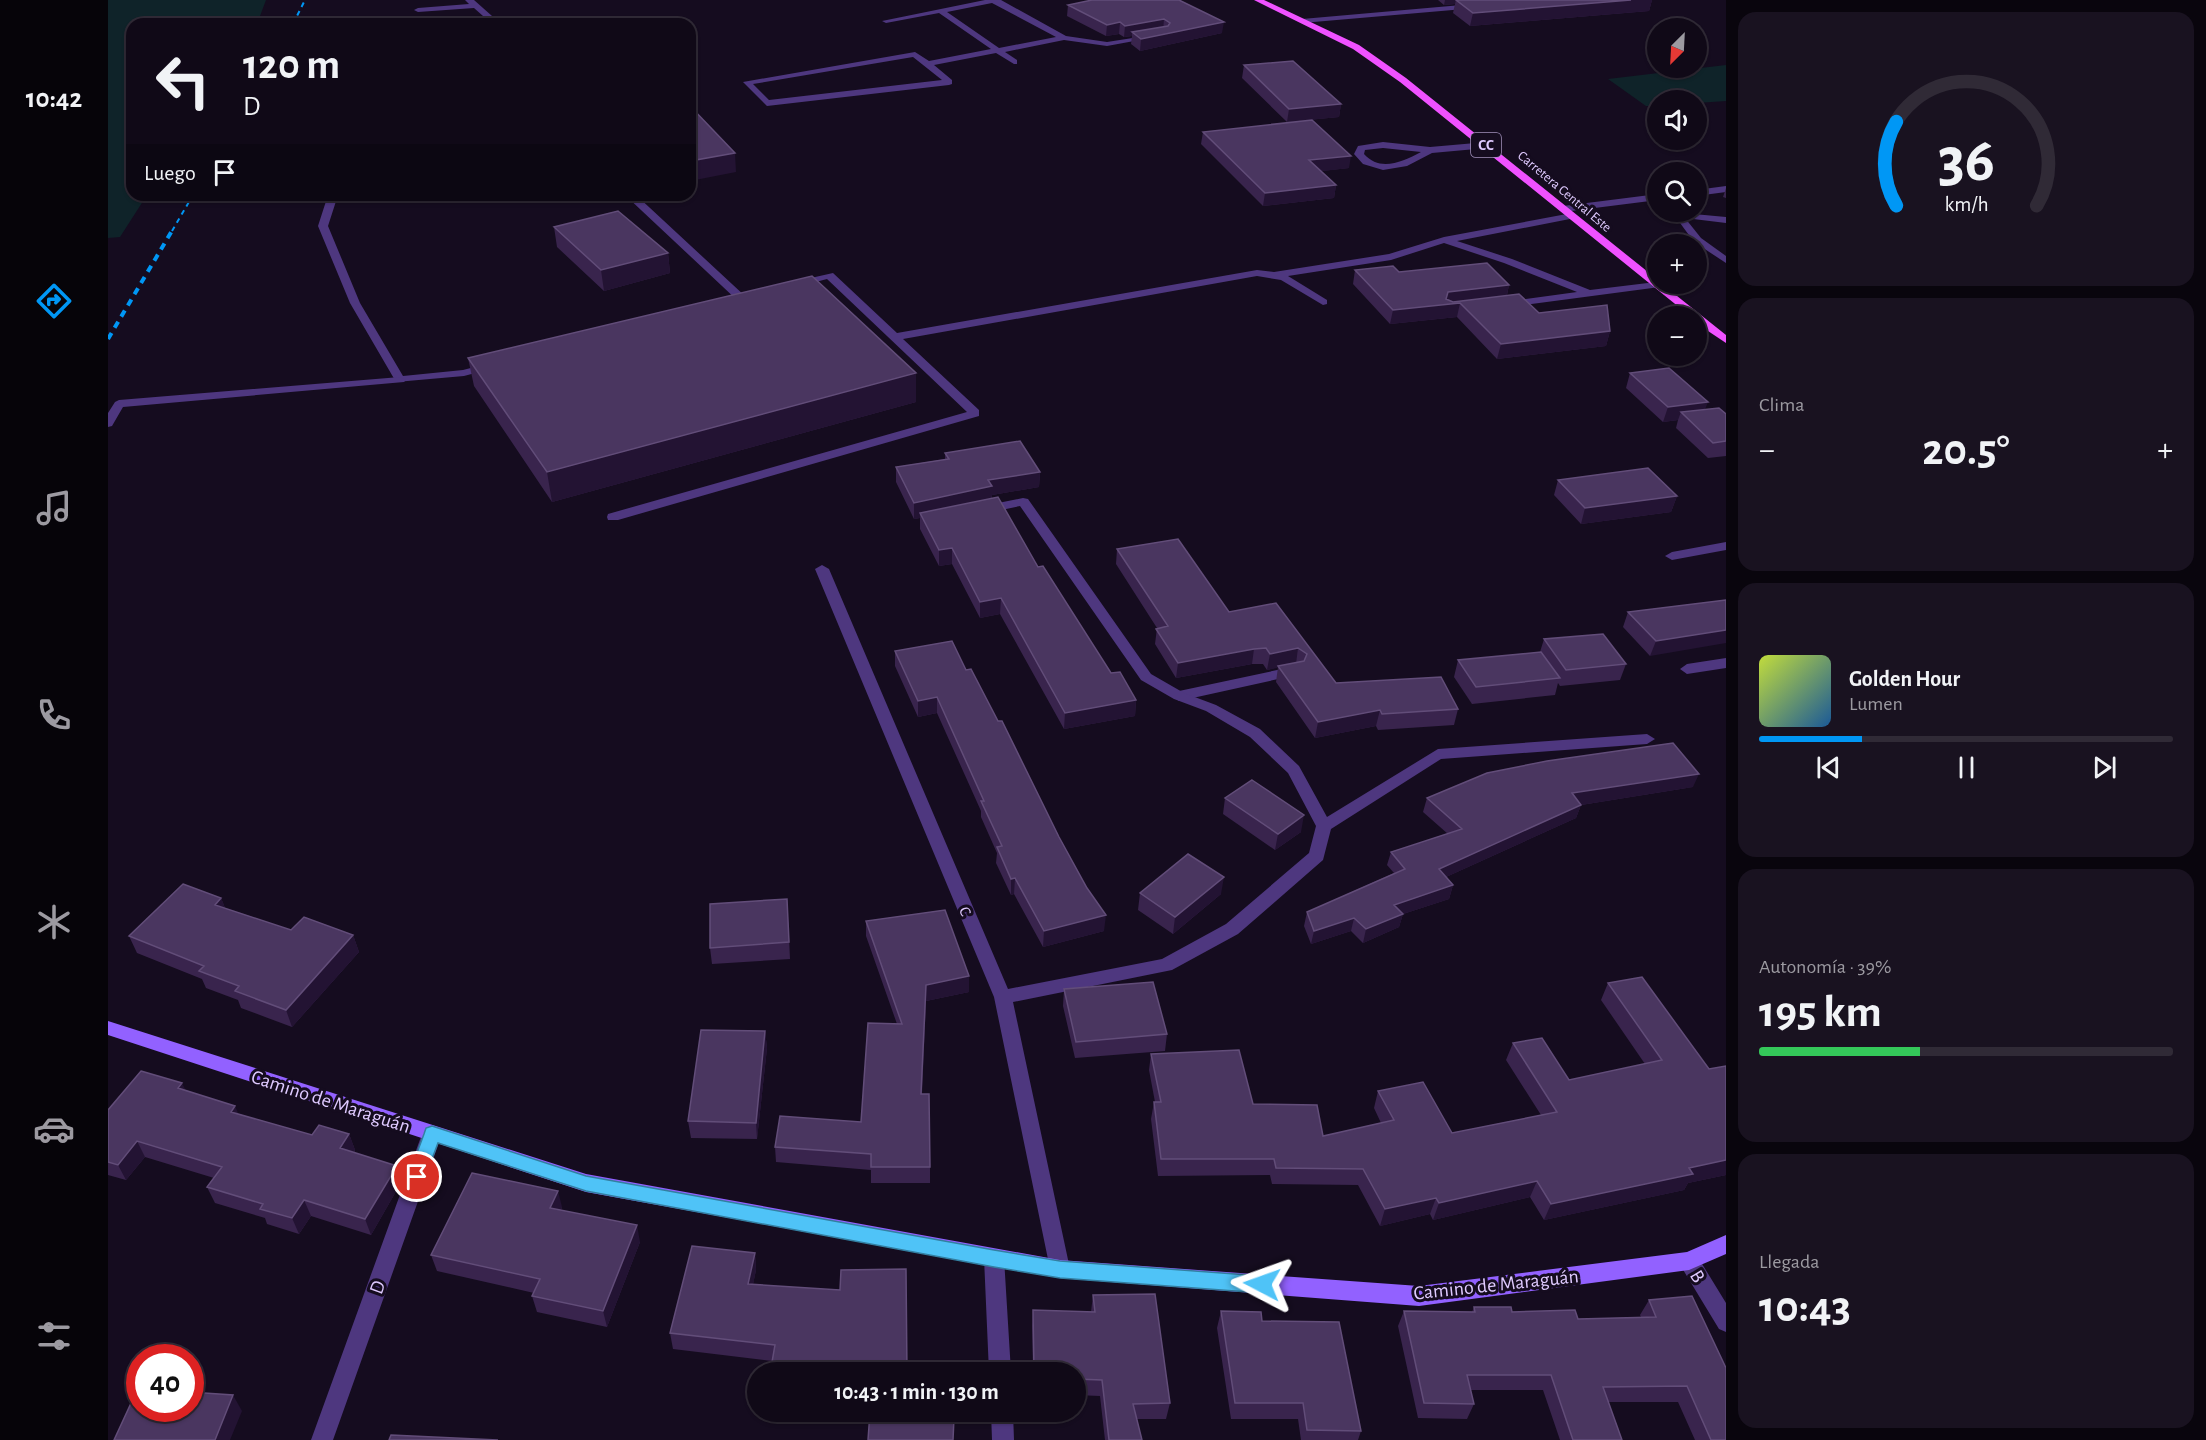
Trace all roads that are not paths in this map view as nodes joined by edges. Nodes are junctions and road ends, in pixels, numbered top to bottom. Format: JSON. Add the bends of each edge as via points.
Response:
{"nodes":[{"id":1,"x":422,"y":0,"type":"edge"},
{"id":2,"x":996,"y":0,"type":"edge"},
{"id":3,"x":1258,"y":0,"type":"edge"},
{"id":4,"x":472,"y":3,"type":"edge"},
{"id":5,"x":1488,"y":5,"type":"edge"},
{"id":6,"x":941,"y":11,"type":"junction"},
{"id":7,"x":490,"y":18,"type":"edge"},
{"id":8,"x":886,"y":21,"type":"dead end"},
{"id":9,"x":1302,"y":21,"type":"junction"},
{"id":10,"x":1163,"y":35,"type":"edge"},
{"id":11,"x":1064,"y":38,"type":"junction"},
{"id":12,"x":997,"y":51,"type":"junction"},
{"id":13,"x":1014,"y":63,"type":"dead end"},
{"id":14,"x":927,"y":64,"type":"junction"},
{"id":15,"x":1487,"y":145,"type":"junction"},
{"id":16,"x":1430,"y":150,"type":"junction"},
{"id":17,"x":1726,"y":189,"type":"edge"},
{"id":18,"x":1707,"y":192,"type":"edge"},
{"id":19,"x":1647,"y":199,"type":"edge"},
{"id":20,"x":331,"y":201,"type":"edge"},
{"id":21,"x":636,"y":201,"type":"edge"},
{"id":22,"x":1567,"y":213,"type":"junction"},
{"id":23,"x":1707,"y":217,"type":"edge"},
{"id":24,"x":1726,"y":220,"type":"edge"},
{"id":25,"x":1681,"y":222,"type":"edge"},
{"id":26,"x":1443,"y":240,"type":"junction"},
{"id":27,"x":1726,"y":260,"type":"edge"},
{"id":28,"x":1278,"y":274,"type":"junction"},
{"id":29,"x":1647,"y":278,"type":"edge"},
{"id":30,"x":1647,"y":286,"type":"edge"},
{"id":31,"x":786,"y":287,"type":"edge"},
{"id":32,"x":1588,"y":294,"type":"junction"},
{"id":33,"x":1667,"y":294,"type":"edge"},
{"id":34,"x":742,"y":299,"type":"edge"},
{"id":35,"x":1323,"y":302,"type":"dead end"},
{"id":36,"x":1496,"y":305,"type":"edge"},
{"id":37,"x":1682,"y":306,"type":"edge"},
{"id":38,"x":1707,"y":325,"type":"edge"},
{"id":39,"x":894,"y":337,"type":"junction"},
{"id":40,"x":1726,"y":340,"type":"edge"},
{"id":41,"x":499,"y":363,"type":"edge"},
{"id":42,"x":400,"y":380,"type":"junction"},
{"id":43,"x":108,"y":423,"type":"edge"},
{"id":44,"x":965,"y":513,"type":"edge"},
{"id":45,"x":613,"y":517,"type":"dead end"},
{"id":46,"x":1726,"y":546,"type":"edge"},
{"id":47,"x":1672,"y":556,"type":"dead end"},
{"id":48,"x":822,"y":569,"type":"dead end"},
{"id":49,"x":1726,"y":663,"type":"edge"},
{"id":50,"x":1687,"y":669,"type":"dead end"},
{"id":51,"x":1296,"y":671,"type":"edge"},
{"id":52,"x":1179,"y":696,"type":"junction"},
{"id":53,"x":1647,"y":740,"type":"dead end"},
{"id":54,"x":1324,"y":826,"type":"junction"},
{"id":55,"x":1003,"y":997,"type":"junction"},
{"id":56,"x":108,"y":1028,"type":"edge"},
{"id":57,"x":432,"y":1134,"type":"junction"},
{"id":58,"x":1726,"y":1244,"type":"edge"},
{"id":59,"x":994,"y":1258,"type":"junction"},
{"id":60,"x":1689,"y":1261,"type":"junction"},
{"id":61,"x":1060,"y":1269,"type":"junction"},
{"id":62,"x":1726,"y":1322,"type":"edge"},
{"id":63,"x":999,"y":1362,"type":"edge"},
{"id":64,"x":1002,"y":1422,"type":"edge"},
{"id":65,"x":322,"y":1440,"type":"edge"},
{"id":66,"x":1003,"y":1440,"type":"edge"}],
"edges":[{"from":1,"to":4,"type":"street","via":[[418,14]]},
{"from":2,"to":6,"type":"street"},
{"from":2,"to":11,"type":"street"},
{"from":3,"to":9,"type":"main road","name":"Carretera Central Este","number":"CC"},
{"from":4,"to":7,"type":"street"},
{"from":5,"to":9,"type":"street"},
{"from":6,"to":8,"type":"street"},
{"from":6,"to":12,"type":"street"},
{"from":9,"to":15,"type":"main road","name":"Carretera Central Este","number":"CC","via":[[1356,47]]},
{"from":10,"to":11,"type":"street","via":[[1107,44]]},
{"from":11,"to":12,"type":"street"},
{"from":12,"to":13,"type":"street"},
{"from":12,"to":14,"type":"street"},
{"from":14,"to":14,"type":"street","via":[[915,54],[747,82],[767,103],[949,82]]},
{"from":15,"to":16,"type":"street"},
{"from":15,"to":22,"type":"main road","name":"Carretera Central Este","number":"CC"},
{"from":16,"to":16,"type":"street","via":[[1383,145],[1361,148],[1359,154],[1372,165],[1393,167]]},
{"from":17,"to":18,"type":"street"},
{"from":19,"to":22,"type":"street"},
{"from":20,"to":42,"type":"street","via":[[323,226],[355,303]]},
{"from":21,"to":34,"type":"street"},
{"from":22,"to":26,"type":"street"},
{"from":22,"to":29,"type":"main road","name":"Carretera Central Este","number":"CC"},
{"from":23,"to":24,"type":"street"},
{"from":25,"to":27,"type":"street","via":[[1711,252]]},
{"from":26,"to":28,"type":"street","via":[[1391,257]]},
{"from":26,"to":32,"type":"street","via":[[1508,261]]},
{"from":28,"to":35,"type":"street"},
{"from":28,"to":39,"type":"street","via":[[1226,276]]},
{"from":30,"to":32,"type":"street"},
{"from":31,"to":39,"type":"street","via":[[829,275]]},
{"from":32,"to":36,"type":"street"},
{"from":33,"to":37,"type":"main road","name":"Carretera Central Este","number":"CC"},
{"from":38,"to":40,"type":"main road","name":"Carretera Central Este","number":"CC"},
{"from":39,"to":45,"type":"street","via":[[975,413]]},
{"from":41,"to":42,"type":"street"},
{"from":42,"to":43,"type":"street","via":[[119,404]]},
{"from":44,"to":52,"type":"street","via":[[1023,502],[1146,676]]},
{"from":46,"to":47,"type":"street"},
{"from":48,"to":55,"type":"street","name":"C"},
{"from":49,"to":50,"type":"street"},
{"from":51,"to":52,"type":"street"},
{"from":52,"to":54,"type":"street","via":[[1211,708],[1255,733],[1294,770]]},
{"from":53,"to":54,"type":"street","via":[[1438,754]]},
{"from":54,"to":55,"type":"street","via":[[1317,856],[1232,929],[1166,965]]},
{"from":55,"to":61,"type":"street","name":"C"},
{"from":56,"to":57,"type":"street","name":"Camino de Maraguán"},
{"from":57,"to":59,"type":"street","name":"Camino de Maraguán","via":[[586,1183]]},
{"from":57,"to":65,"type":"street","name":"D"},
{"from":58,"to":60,"type":"street","name":"Camino de Maraguán"},
{"from":59,"to":61,"type":"street","name":"Camino de Maraguán"},
{"from":59,"to":63,"type":"street"},
{"from":60,"to":61,"type":"street","name":"Camino de Maraguán","via":[[1419,1296]]},
{"from":60,"to":62,"type":"street","name":"B"},
{"from":64,"to":66,"type":"street"}]}
